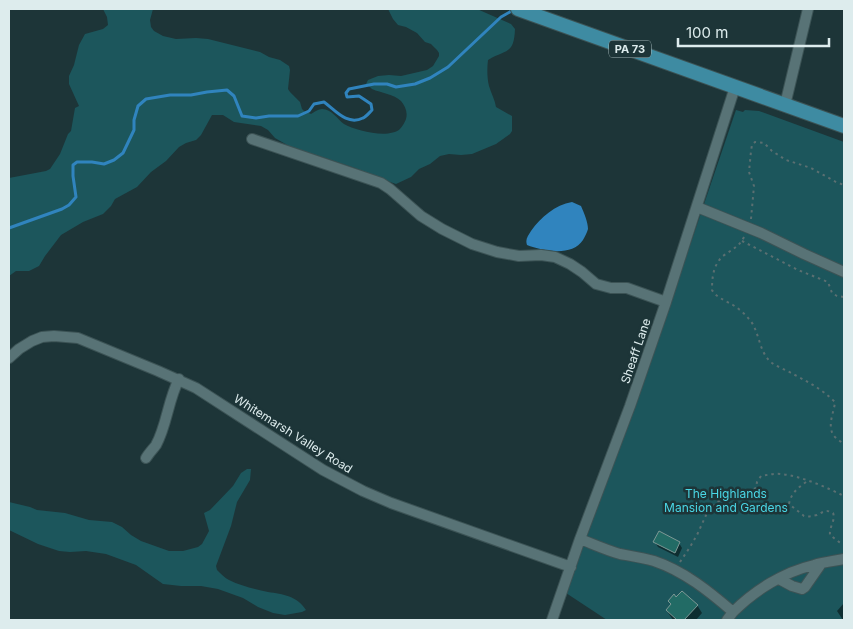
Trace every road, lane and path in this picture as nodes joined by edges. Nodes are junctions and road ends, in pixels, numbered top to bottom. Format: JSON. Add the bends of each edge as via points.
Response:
{"nodes":[{"id":1,"x":808,"y":9,"type":"edge"},
{"id":2,"x":521,"y":10,"type":"edge"},
{"id":3,"x":735,"y":87,"type":"junction"},
{"id":4,"x":785,"y":105,"type":"junction"},
{"id":5,"x":844,"y":126,"type":"edge"},
{"id":6,"x":252,"y":139,"type":"dead end"},
{"id":7,"x":844,"y":185,"type":"edge"},
{"id":8,"x":698,"y":207,"type":"junction"},
{"id":9,"x":748,"y":228,"type":"junction"},
{"id":10,"x":742,"y":241,"type":"junction"},
{"id":11,"x":844,"y":272,"type":"edge"},
{"id":12,"x":844,"y":297,"type":"edge"},
{"id":13,"x":666,"y":302,"type":"junction"},
{"id":14,"x":9,"y":358,"type":"edge"},
{"id":15,"x":179,"y":379,"type":"junction"},
{"id":16,"x":844,"y":445,"type":"edge"},
{"id":17,"x":146,"y":458,"type":"dead end"},
{"id":18,"x":807,"y":481,"type":"junction"},
{"id":19,"x":844,"y":496,"type":"edge"},
{"id":20,"x":580,"y":539,"type":"junction"},
{"id":21,"x":844,"y":544,"type":"edge"},
{"id":22,"x":844,"y":559,"type":"edge"},
{"id":23,"x":821,"y":564,"type":"junction"},
{"id":24,"x":571,"y":567,"type":"junction"},
{"id":25,"x":674,"y":570,"type":"junction"},
{"id":26,"x":779,"y":578,"type":"junction"},
{"id":27,"x":733,"y":612,"type":"junction"},
{"id":28,"x":552,"y":620,"type":"edge"},
{"id":29,"x":726,"y":620,"type":"edge"}],
"edges":[{"from":1,"to":4,"type":"street"},
{"from":2,"to":3,"type":"main road","number":"PA 73"},
{"from":3,"to":4,"type":"main road","number":"PA 73"},
{"from":3,"to":8,"type":"street","name":"Sheaff Lane"},
{"from":4,"to":5,"type":"main road","number":"PA 73"},
{"from":6,"to":13,"type":"street","via":[[381,182],[421,216],[472,244],[519,256],[555,257],[596,284],[627,288]]},
{"from":7,"to":9,"type":"path","via":[[811,168],[786,160],[764,143],[755,142],[749,172],[754,186],[752,218]]},
{"from":8,"to":9,"type":"street"},
{"from":8,"to":13,"type":"street","name":"Sheaff Lane"},
{"from":9,"to":10,"type":"path"},
{"from":9,"to":11,"type":"street"},
{"from":10,"to":12,"type":"path","via":[[828,282],[832,293]]},
{"from":10,"to":16,"type":"path","via":[[715,267],[712,290],[748,318],[771,362],[814,385],[835,402],[832,431]]},
{"from":13,"to":20,"type":"street","name":"Sheaff Lane"},
{"from":14,"to":15,"type":"street","name":"Whitemarsh Valley Road","via":[[42,337],[65,336],[78,338]]},
{"from":15,"to":17,"type":"street","via":[[156,444]]},
{"from":15,"to":24,"type":"street","name":"Whitemarsh Valley Road","via":[[363,491]]},
{"from":18,"to":19,"type":"path"},
{"from":18,"to":21,"type":"path","via":[[796,490],[790,504],[810,517],[830,510],[834,516],[830,535]]},
{"from":18,"to":25,"type":"path","via":[[782,474],[761,476],[756,488],[717,502],[707,512],[694,541]]},
{"from":20,"to":24,"type":"street","name":"Sheaff Lane"},
{"from":20,"to":25,"type":"street"},
{"from":22,"to":23,"type":"street"},
{"from":23,"to":26,"type":"street"},
{"from":23,"to":26,"type":"street","via":[[802,589]]},
{"from":24,"to":28,"type":"street","name":"Sheaff Lane"},
{"from":25,"to":27,"type":"street"},
{"from":26,"to":27,"type":"street"},
{"from":27,"to":29,"type":"street"}]}
